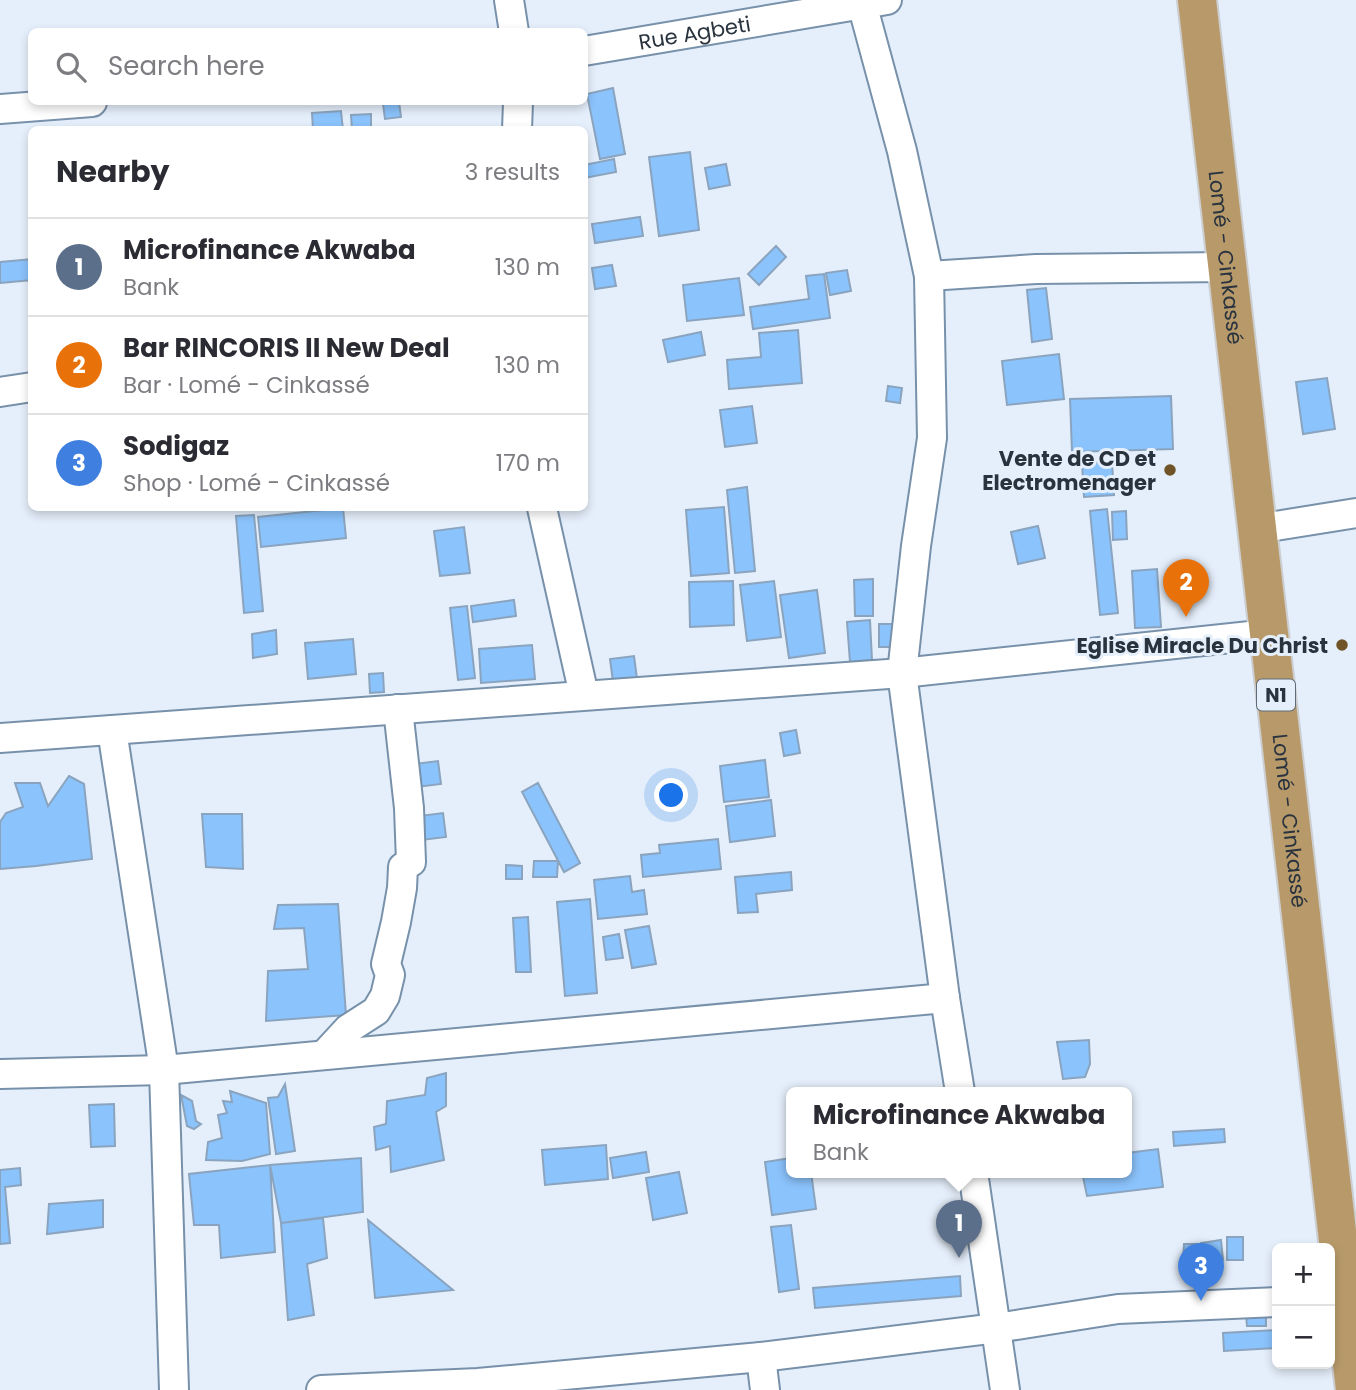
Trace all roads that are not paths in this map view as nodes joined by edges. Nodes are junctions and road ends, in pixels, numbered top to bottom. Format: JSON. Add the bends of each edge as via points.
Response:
{"nodes":[{"id":1,"x":509,"y":0,"type":"edge"},
{"id":2,"x":1197,"y":0,"type":"edge"},
{"id":3,"x":870,"y":1,"type":"edge"},
{"id":4,"x":513,"y":28,"type":"edge"},
{"id":5,"x":588,"y":50,"type":"edge"},
{"id":6,"x":53,"y":105,"type":"edge"},
{"id":7,"x":518,"y":105,"type":"edge"},
{"id":8,"x":0,"y":109,"type":"edge"},
{"id":9,"x":517,"y":126,"type":"edge"},
{"id":10,"x":1227,"y":267,"type":"junction"},
{"id":11,"x":929,"y":276,"type":"junction"},
{"id":12,"x":28,"y":388,"type":"edge"},
{"id":13,"x":0,"y":392,"type":"edge"},
{"id":14,"x":543,"y":511,"type":"edge"},
{"id":15,"x":1356,"y":513,"type":"edge"},
{"id":16,"x":1257,"y":529,"type":"junction"},
{"id":17,"x":1269,"y":634,"type":"junction"},
{"id":18,"x":902,"y":673,"type":"junction"},
{"id":19,"x":584,"y":695,"type":"junction"},
{"id":20,"x":398,"y":709,"type":"junction"},
{"id":21,"x":112,"y":730,"type":"junction"},
{"id":22,"x":0,"y":738,"type":"edge"},
{"id":23,"x":945,"y":998,"type":"junction"},
{"id":24,"x":324,"y":1055,"type":"junction"},
{"id":25,"x":164,"y":1070,"type":"junction"},
{"id":26,"x":0,"y":1074,"type":"edge"},
{"id":27,"x":959,"y":1087,"type":"edge"},
{"id":28,"x":974,"y":1178,"type":"edge"},
{"id":29,"x":1343,"y":1299,"type":"edge"},
{"id":30,"x":1272,"y":1302,"type":"edge"},
{"id":31,"x":997,"y":1328,"type":"junction"},
{"id":32,"x":761,"y":1357,"type":"junction"},
{"id":33,"x":479,"y":1386,"type":"edge"},
{"id":34,"x":174,"y":1390,"type":"edge"},
{"id":35,"x":321,"y":1390,"type":"edge"},
{"id":36,"x":765,"y":1390,"type":"edge"},
{"id":37,"x":1005,"y":1390,"type":"edge"},
{"id":38,"x":1355,"y":1390,"type":"edge"}],
"edges":[{"from":1,"to":4,"type":"street"},
{"from":2,"to":10,"type":"highway","name":"Lomé - Cinkassé","number":"N1"},
{"from":3,"to":5,"type":"street","name":"Rue Agbeti"},
{"from":3,"to":11,"type":"street"},
{"from":6,"to":8,"type":"street"},
{"from":7,"to":9,"type":"street"},
{"from":10,"to":11,"type":"street","via":[[1036,269]]},
{"from":10,"to":16,"type":"highway","name":"Lomé - Cinkassé","number":"N1"},
{"from":11,"to":18,"type":"street","via":[[932,438]]},
{"from":12,"to":13,"type":"street"},
{"from":14,"to":19,"type":"street"},
{"from":15,"to":16,"type":"street"},
{"from":16,"to":17,"type":"highway","name":"Lomé - Cinkassé","number":"N1"},
{"from":17,"to":18,"type":"street"},
{"from":17,"to":29,"type":"highway","name":"Lomé - Cinkassé","number":"N1"},
{"from":18,"to":19,"type":"street"},
{"from":18,"to":23,"type":"street"},
{"from":19,"to":20,"type":"street"},
{"from":20,"to":21,"type":"street"},
{"from":20,"to":24,"type":"street","via":[[411,862],[403,867],[386,964],[390,975],[376,1011],[348,1029]]},
{"from":21,"to":22,"type":"street"},
{"from":21,"to":25,"type":"street"},
{"from":23,"to":24,"type":"street"},
{"from":23,"to":27,"type":"street"},
{"from":24,"to":25,"type":"street"},
{"from":25,"to":26,"type":"street"},
{"from":25,"to":34,"type":"street"},
{"from":28,"to":31,"type":"street"},
{"from":29,"to":38,"type":"highway","name":"Lomé - Cinkassé","number":"N1"},
{"from":30,"to":31,"type":"street","via":[[1118,1309]]},
{"from":31,"to":32,"type":"street"},
{"from":31,"to":37,"type":"street"},
{"from":32,"to":33,"type":"street"},
{"from":32,"to":36,"type":"street"},
{"from":33,"to":35,"type":"street"}]}
